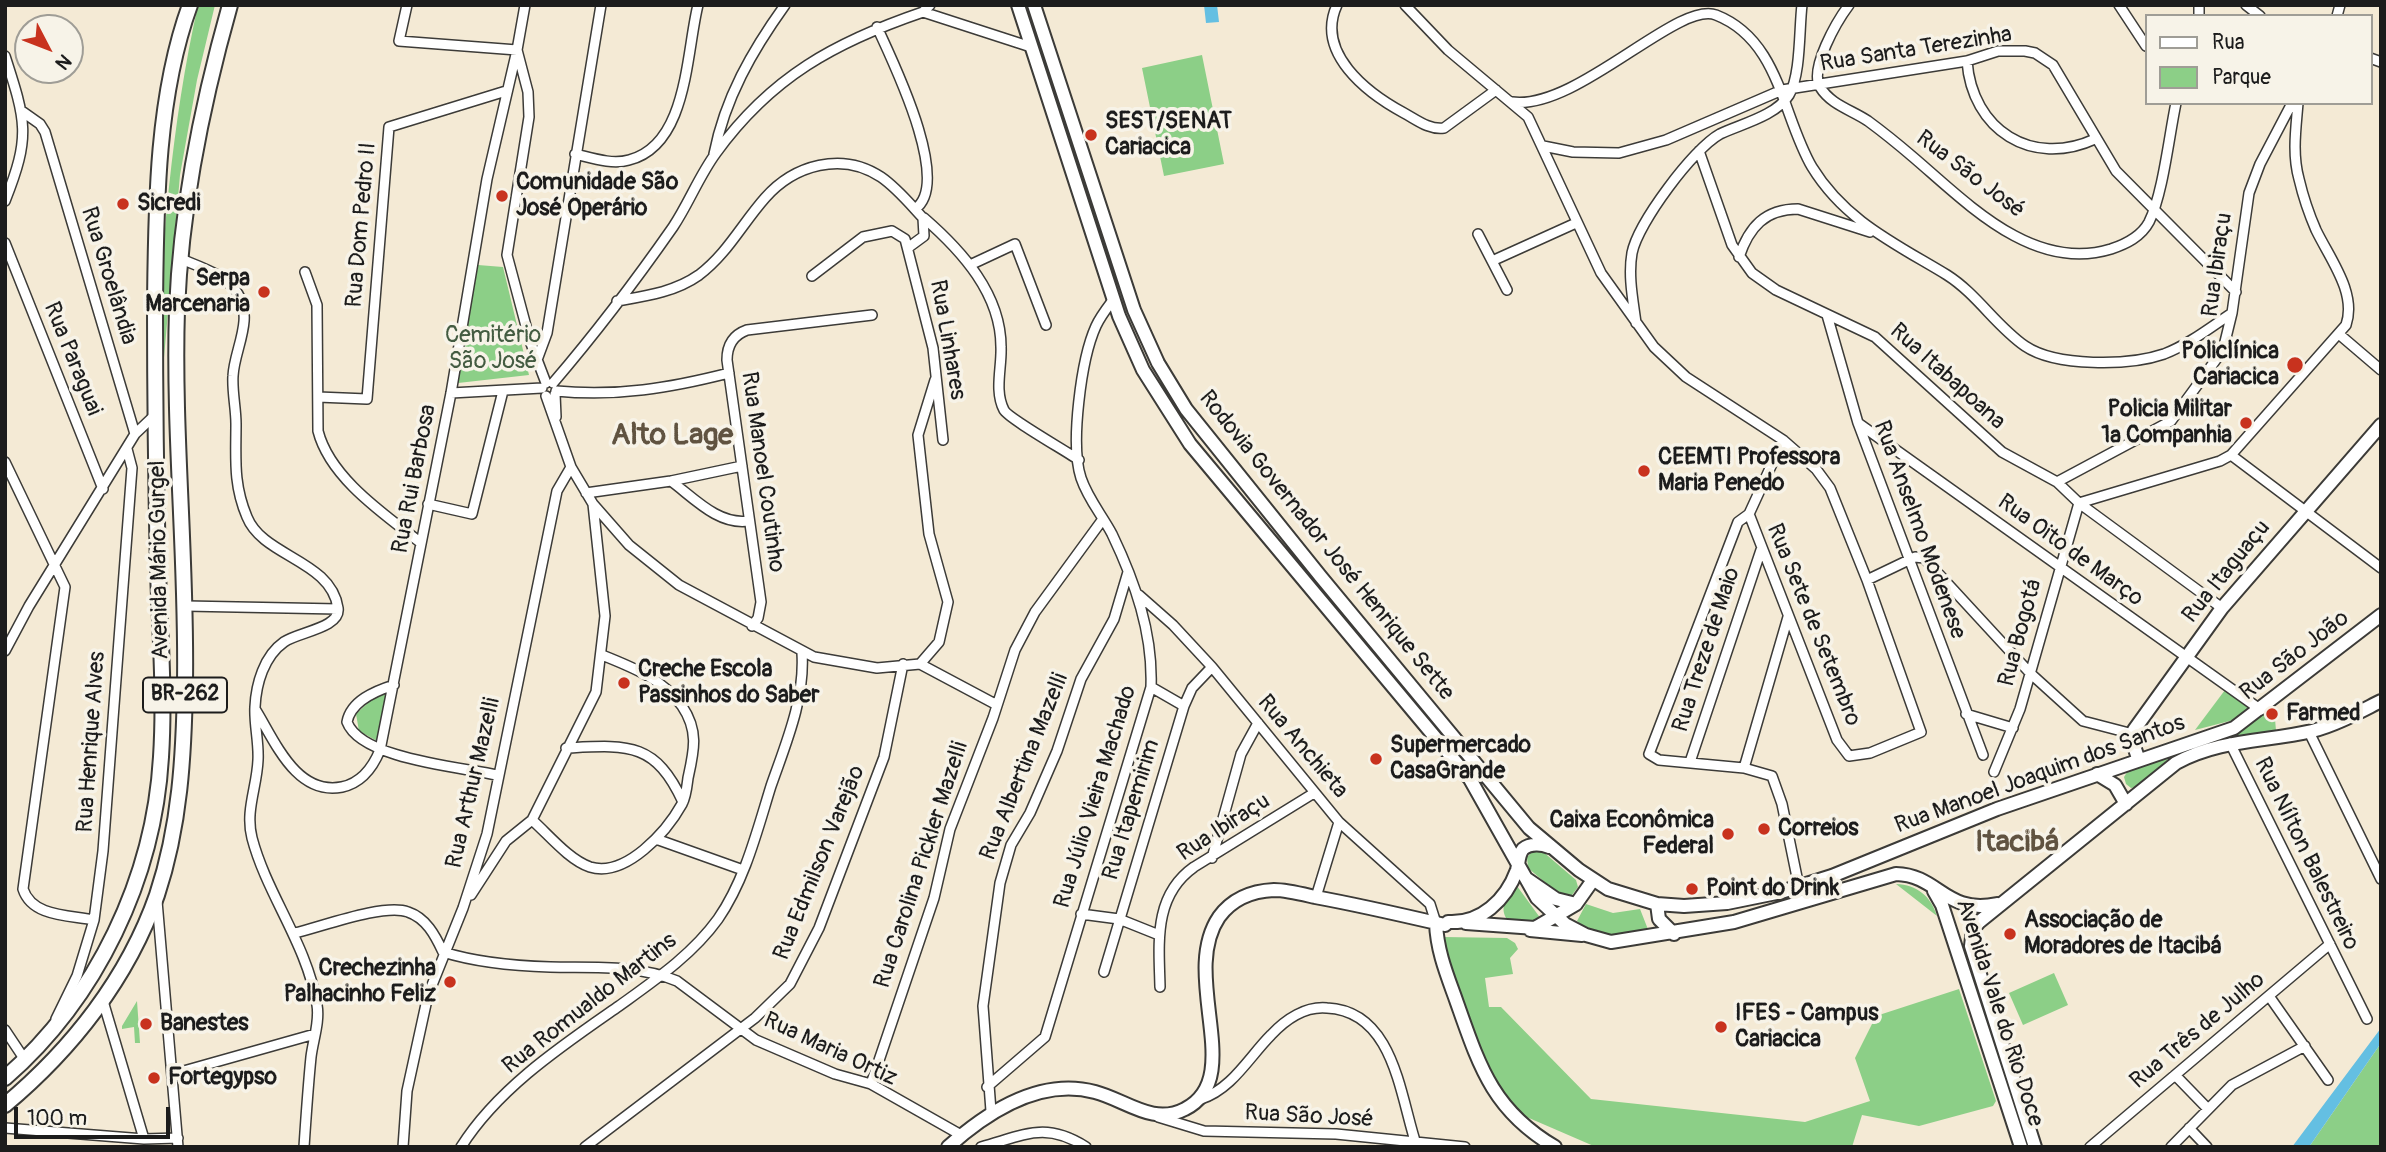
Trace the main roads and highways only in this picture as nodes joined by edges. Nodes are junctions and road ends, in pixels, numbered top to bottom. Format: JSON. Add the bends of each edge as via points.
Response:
{"nodes":[{"id":1,"x":183,"y":5,"type":"edge"},
{"id":2,"x":190,"y":5,"type":"edge"},
{"id":3,"x":230,"y":5,"type":"edge"},
{"id":4,"x":1018,"y":5,"type":"edge"},
{"id":5,"x":1034,"y":7,"type":"edge"},
{"id":6,"x":180,"y":33,"type":"junction"},
{"id":7,"x":2381,"y":425,"type":"edge"},
{"id":8,"x":2381,"y":615,"type":"edge"},
{"id":9,"x":2379,"y":705,"type":"edge"},
{"id":10,"x":2234,"y":728,"type":"joint"},
{"id":11,"x":2138,"y":758,"type":"junction"},
{"id":12,"x":2125,"y":763,"type":"junction"},
{"id":13,"x":2168,"y":768,"type":"joint"},
{"id":14,"x":2097,"y":774,"type":"junction"},
{"id":15,"x":2131,"y":801,"type":"junction"},
{"id":16,"x":1553,"y":848,"type":"junction"},
{"id":17,"x":1521,"y":871,"type":"junction"},
{"id":18,"x":1593,"y":880,"type":"junction"},
{"id":19,"x":1930,"y":885,"type":"junction"},
{"id":20,"x":1497,"y":902,"type":"junction"},
{"id":21,"x":1576,"y":904,"type":"junction"},
{"id":22,"x":1657,"y":904,"type":"junction"},
{"id":23,"x":1997,"y":904,"type":"junction"},
{"id":24,"x":1553,"y":916,"type":"junction"},
{"id":25,"x":1442,"y":923,"type":"junction"},
{"id":26,"x":1512,"y":928,"type":"junction"},
{"id":27,"x":1530,"y":930,"type":"junction"},
{"id":28,"x":1674,"y":934,"type":"junction"},
{"id":29,"x":1586,"y":936,"type":"junction"},
{"id":30,"x":5,"y":1078,"type":"edge"},
{"id":31,"x":5,"y":1105,"type":"edge"},
{"id":32,"x":949,"y":1146,"type":"edge"},
{"id":33,"x":1555,"y":1147,"type":"edge"},
{"id":34,"x":2021,"y":1147,"type":"edge"},
{"id":35,"x":2035,"y":1147,"type":"edge"}],
"edges":[{"from":1,"to":6,"type":"main road","name":"Avenida Mário Gurgel","number":"BR-262"},
{"from":2,"to":6,"type":"main road","name":"Avenida Mário Gurgel","number":"BR-262"},
{"from":3,"to":31,"type":"main road","name":"Avenida Mário Gurgel","number":"BR-262","via":[[204,99],[177,311],[186,606],[184,755],[175,828],[157,895],[103,1001],[56,1058]]},
{"from":4,"to":17,"type":"main road","name":"Rodovia Governador José Henrique Sette","via":[[1113,300],[1143,370],[1190,444],[1470,779]]},
{"from":5,"to":16,"type":"main road","name":"Rodovia Governador José Henrique Sette","via":[[1134,310],[1172,387],[1199,428],[1321,578],[1529,828]]},
{"from":6,"to":30,"type":"main road","name":"Avenida Mário Gurgel","number":"BR-262","via":[[156,181],[161,757],[153,815],[123,915],[86,987],[53,1031]]},
{"from":7,"to":11,"type":"main road","name":"Rua Itaguaçu","via":[[2222,608],[2133,734]]},
{"from":8,"to":10,"type":"main road","name":"Rua São João"},
{"from":9,"to":13,"type":"main road","name":"Rua Manoel Joaquim dos Santos","via":[[2309,732],[2203,750]]},
{"from":10,"to":11,"type":"main road","name":"Rua Manoel Joaquim dos Santos"},
{"from":11,"to":12,"type":"main road","name":"Rua Manoel Joaquim dos Santos"},
{"from":12,"to":14,"type":"main road","name":"Rua Manoel Joaquim dos Santos"},
{"from":12,"to":15,"type":"main road","via":[[2122,784]]},
{"from":13,"to":15,"type":"main road","name":"Avenida Vale do Rio Doce"},
{"from":14,"to":15,"type":"main road"},
{"from":14,"to":22,"type":"main road","name":"Rua Manoel Joaquim dos Santos","via":[[1799,887],[1727,903]]},
{"from":15,"to":23,"type":"main road","name":"Avenida Vale do Rio Doce"},
{"from":16,"to":17,"type":"main road","via":[[1527,846],[1522,850]]},
{"from":16,"to":18,"type":"main road","name":"Rodovia Governador José Henrique Sette"},
{"from":17,"to":20,"type":"main road"},
{"from":17,"to":21,"type":"main road","via":[[1560,901]]},
{"from":17,"to":24,"type":"main road","name":"Rua Manoel Joaquim dos Santos"},
{"from":18,"to":21,"type":"main road"},
{"from":18,"to":22,"type":"main road","name":"Rodovia Governador José Henrique Sette","via":[[1622,895]]},
{"from":19,"to":23,"type":"main road","name":"Avenida Vale do Rio Doce","via":[[1963,906]]},
{"from":19,"to":28,"type":"main road","name":"Rua Manoel Joaquim dos Santos","via":[[1910,876],[1887,876],[1764,914]]},
{"from":19,"to":34,"type":"main road","name":"Avenida Vale do Rio Doce","via":[[1942,905]]},
{"from":20,"to":25,"type":"main road","via":[[1477,918]]},
{"from":20,"to":26,"type":"main road"},
{"from":21,"to":24,"type":"main road"},
{"from":22,"to":28,"type":"main road","via":[[1659,919]]},
{"from":23,"to":35,"type":"main road","name":"Avenida Vale do Rio Doce","via":[[1973,929],[1971,946]]},
{"from":24,"to":27,"type":"main road"},
{"from":24,"to":29,"type":"main road","name":"Rua Manoel Joaquim dos Santos"},
{"from":25,"to":26,"type":"main road"},
{"from":25,"to":32,"type":"main road","via":[[1282,890],[1254,892],[1228,906],[1207,943],[1204,967],[1214,1053],[1213,1070],[1201,1099],[1174,1114],[1153,1115],[1092,1091],[1059,1089],[991,1111]]},
{"from":25,"to":33,"type":"main road","via":[[1439,951],[1479,1068],[1509,1112]]},
{"from":26,"to":27,"type":"main road"},
{"from":27,"to":29,"type":"main road"},
{"from":28,"to":29,"type":"main road","name":"Rua Manoel Joaquim dos Santos","via":[[1611,943]]}]}
